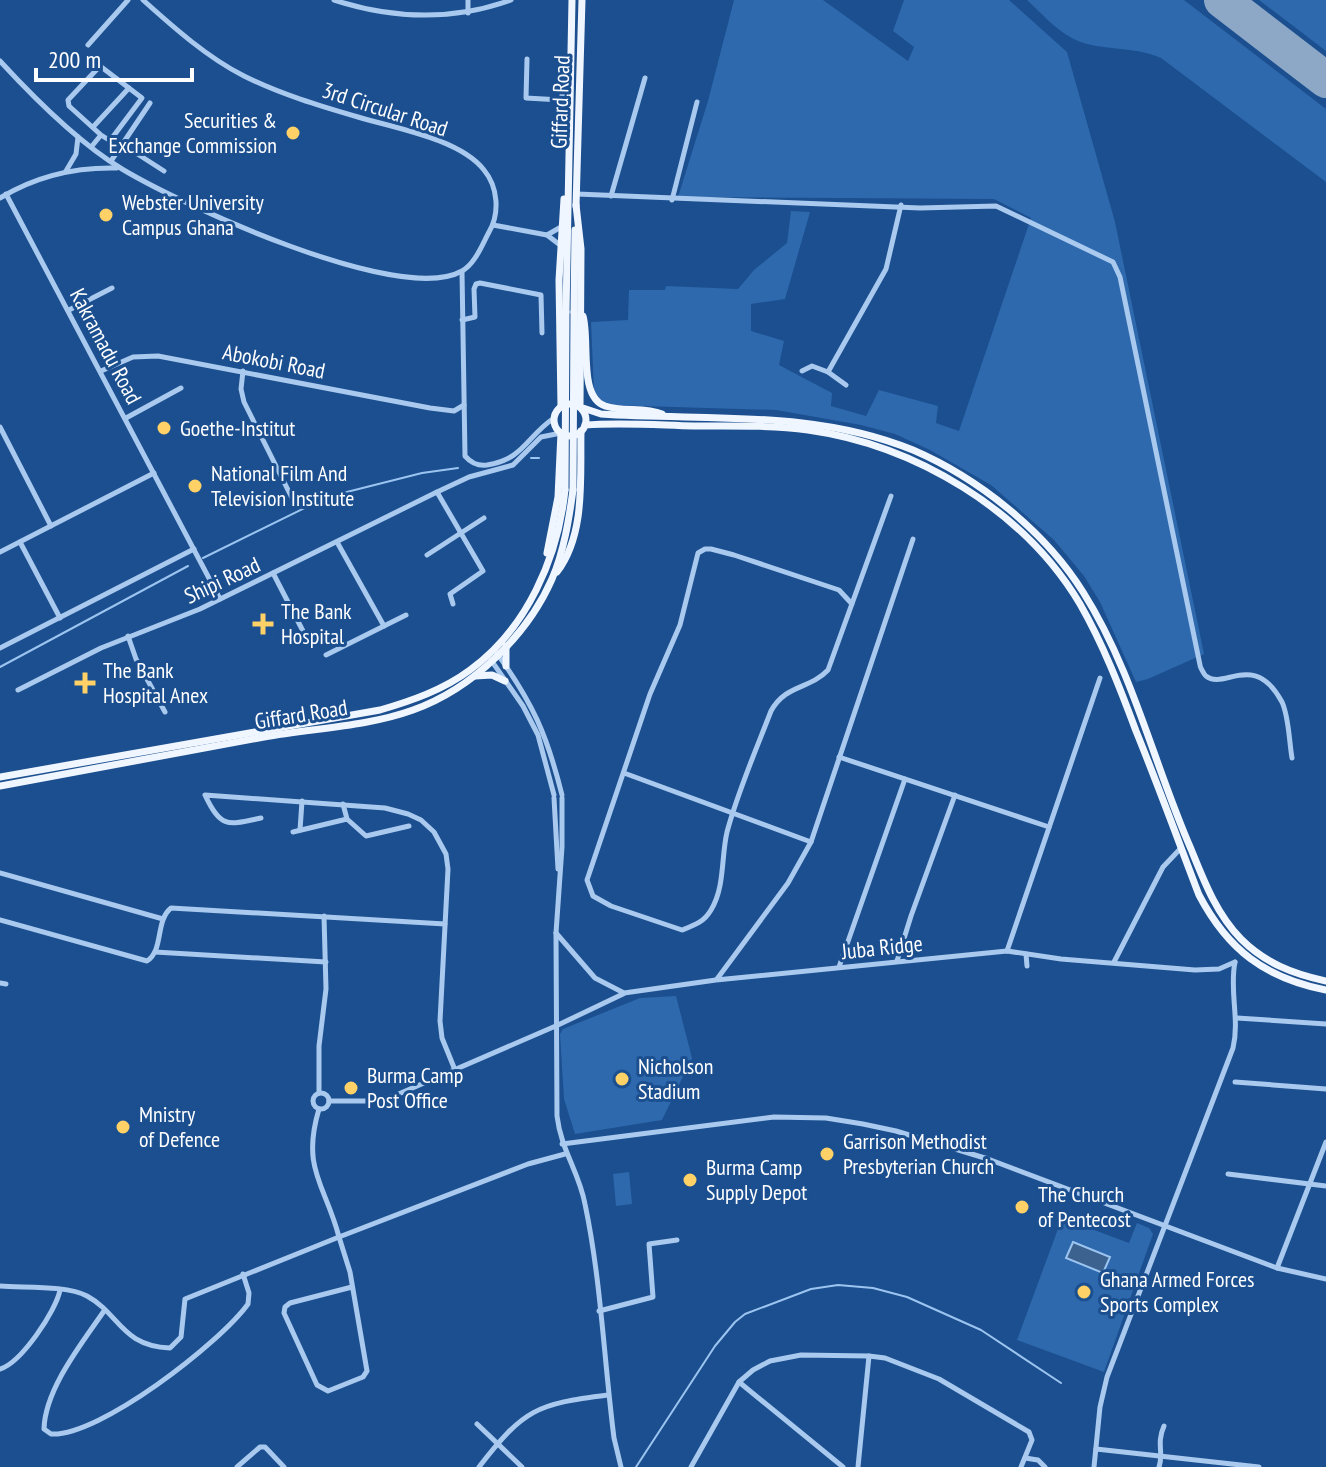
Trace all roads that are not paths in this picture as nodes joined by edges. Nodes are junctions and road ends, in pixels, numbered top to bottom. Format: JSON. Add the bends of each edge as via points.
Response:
{"nodes":[{"id":1,"x":128,"y":0,"type":"edge"},
{"id":2,"x":143,"y":0,"type":"edge"},
{"id":3,"x":334,"y":0,"type":"edge"},
{"id":4,"x":468,"y":0,"type":"edge"},
{"id":5,"x":511,"y":0,"type":"edge"},
{"id":6,"x":572,"y":0,"type":"edge"},
{"id":7,"x":582,"y":0,"type":"edge"},
{"id":8,"x":468,"y":13,"type":"junction"},
{"id":9,"x":88,"y":45,"type":"dead end"},
{"id":10,"x":570,"y":57,"type":"junction"},
{"id":11,"x":527,"y":59,"type":"dead end"},
{"id":12,"x":0,"y":61,"type":"edge"},
{"id":13,"x":645,"y":78,"type":"dead end"},
{"id":14,"x":129,"y":88,"type":"junction"},
{"id":15,"x":561,"y":100,"type":"junction"},
{"id":16,"x":697,"y":102,"type":"dead end"},
{"id":17,"x":150,"y":103,"type":"dead end"},
{"id":18,"x":569,"y":112,"type":"junction"},
{"id":19,"x":93,"y":127,"type":"junction"},
{"id":20,"x":101,"y":135,"type":"junction"},
{"id":21,"x":78,"y":136,"type":"junction"},
{"id":22,"x":122,"y":144,"type":"junction"},
{"id":23,"x":92,"y":146,"type":"junction"},
{"id":24,"x":111,"y":161,"type":"junction"},
{"id":25,"x":120,"y":168,"type":"junction"},
{"id":26,"x":66,"y":171,"type":"junction"},
{"id":27,"x":164,"y":171,"type":"dead end"},
{"id":28,"x":569,"y":182,"type":"junction"},
{"id":29,"x":576,"y":194,"type":"junction"},
{"id":30,"x":3,"y":196,"type":"edge"},
{"id":31,"x":611,"y":196,"type":"junction"},
{"id":32,"x":672,"y":200,"type":"junction"},
{"id":33,"x":901,"y":205,"type":"junction"},
{"id":34,"x":493,"y":225,"type":"junction"},
{"id":35,"x":561,"y":227,"type":"junction"},
{"id":36,"x":547,"y":235,"type":"junction"},
{"id":37,"x":560,"y":245,"type":"junction"},
{"id":38,"x":462,"y":271,"type":"junction"},
{"id":39,"x":112,"y":288,"type":"dead end"},
{"id":40,"x":69,"y":310,"type":"junction"},
{"id":41,"x":574,"y":311,"type":"junction"},
{"id":42,"x":462,"y":320,"type":"junction"},
{"id":43,"x":542,"y":333,"type":"dead end"},
{"id":44,"x":101,"y":371,"type":"junction"},
{"id":45,"x":243,"y":371,"type":"junction"},
{"id":46,"x":802,"y":371,"type":"dead end"},
{"id":47,"x":828,"y":372,"type":"junction"},
{"id":48,"x":463,"y":385,"type":"junction"},
{"id":49,"x":846,"y":385,"type":"dead end"},
{"id":50,"x":181,"y":388,"type":"dead end"},
{"id":51,"x":464,"y":401,"type":"junction"},
{"id":52,"x":561,"y":407,"type":"junction"},
{"id":53,"x":580,"y":407,"type":"junction"},
{"id":54,"x":441,"y":409,"type":"junction"},
{"id":55,"x":668,"y":417,"type":"junction"},
{"id":56,"x":126,"y":418,"type":"junction"},
{"id":57,"x":554,"y":418,"type":"junction"},
{"id":58,"x":0,"y":427,"type":"edge"},
{"id":59,"x":583,"y":428,"type":"junction"},
{"id":60,"x":561,"y":433,"type":"junction"},
{"id":61,"x":2,"y":435,"type":"edge"},
{"id":62,"x":154,"y":473,"type":"junction"},
{"id":63,"x":569,"y":490,"type":"junction"},
{"id":64,"x":437,"y":492,"type":"junction"},
{"id":65,"x":891,"y":496,"type":"dead end"},
{"id":66,"x":295,"y":504,"type":"dead end"},
{"id":67,"x":484,"y":518,"type":"dead end"},
{"id":68,"x":51,"y":526,"type":"junction"},
{"id":69,"x":460,"y":533,"type":"junction"},
{"id":70,"x":913,"y":539,"type":"dead end"},
{"id":71,"x":20,"y":542,"type":"junction"},
{"id":72,"x":337,"y":542,"type":"junction"},
{"id":73,"x":194,"y":549,"type":"junction"},
{"id":74,"x":0,"y":552,"type":"edge"},
{"id":75,"x":427,"y":555,"type":"dead end"},
{"id":76,"x":273,"y":573,"type":"junction"},
{"id":77,"x":543,"y":577,"type":"junction"},
{"id":78,"x":553,"y":577,"type":"junction"},
{"id":79,"x":220,"y":599,"type":"junction"},
{"id":80,"x":453,"y":604,"type":"dead end"},
{"id":81,"x":852,"y":604,"type":"junction"},
{"id":82,"x":406,"y":615,"type":"dead end"},
{"id":83,"x":60,"y":618,"type":"junction"},
{"id":84,"x":384,"y":626,"type":"junction"},
{"id":85,"x":304,"y":633,"type":"dead end"},
{"id":86,"x":128,"y":636,"type":"junction"},
{"id":87,"x":506,"y":646,"type":"junction"},
{"id":88,"x":0,"y":648,"type":"edge"},
{"id":89,"x":492,"y":654,"type":"junction"},
{"id":90,"x":326,"y":655,"type":"dead end"},
{"id":91,"x":506,"y":666,"type":"junction"},
{"id":92,"x":475,"y":676,"type":"junction"},
{"id":93,"x":1100,"y":678,"type":"dead end"},
{"id":94,"x":505,"y":681,"type":"junction"},
{"id":95,"x":18,"y":690,"type":"dead end"},
{"id":96,"x":165,"y":712,"type":"dead end"},
{"id":97,"x":839,"y":757,"type":"junction"},
{"id":98,"x":1292,"y":758,"type":"dead end"},
{"id":99,"x":623,"y":773,"type":"junction"},
{"id":100,"x":0,"y":777,"type":"edge"},
{"id":101,"x":905,"y":779,"type":"junction"},
{"id":102,"x":0,"y":786,"type":"edge"},
{"id":103,"x":955,"y":795,"type":"junction"},
{"id":104,"x":302,"y":801,"type":"junction"},
{"id":105,"x":343,"y":804,"type":"junction"},
{"id":106,"x":734,"y":812,"type":"junction"},
{"id":107,"x":261,"y":818,"type":"dead end"},
{"id":108,"x":347,"y":819,"type":"junction"},
{"id":109,"x":409,"y":826,"type":"dead end"},
{"id":110,"x":1049,"y":827,"type":"junction"},
{"id":111,"x":811,"y":842,"type":"junction"},
{"id":112,"x":1181,"y":848,"type":"junction"},
{"id":113,"x":0,"y":873,"type":"edge"},
{"id":114,"x":559,"y":873,"type":"junction"},
{"id":115,"x":324,"y":916,"type":"junction"},
{"id":116,"x":163,"y":919,"type":"junction"},
{"id":117,"x":0,"y":920,"type":"edge"},
{"id":118,"x":445,"y":924,"type":"junction"},
{"id":119,"x":556,"y":933,"type":"junction"},
{"id":120,"x":1007,"y":951,"type":"junction"},
{"id":121,"x":155,"y":952,"type":"junction"},
{"id":122,"x":1026,"y":954,"type":"junction"},
{"id":123,"x":897,"y":961,"type":"junction"},
{"id":124,"x":326,"y":962,"type":"junction"},
{"id":125,"x":1114,"y":962,"type":"junction"},
{"id":126,"x":1027,"y":966,"type":"dead end"},
{"id":127,"x":839,"y":967,"type":"junction"},
{"id":128,"x":1219,"y":969,"type":"junction"},
{"id":129,"x":1231,"y":979,"type":"junction"},
{"id":130,"x":716,"y":980,"type":"junction"},
{"id":131,"x":1326,"y":981,"type":"edge"},
{"id":132,"x":1326,"y":990,"type":"edge"},
{"id":133,"x":624,"y":993,"type":"junction"},
{"id":134,"x":1237,"y":1018,"type":"junction"},
{"id":135,"x":1326,"y":1024,"type":"edge"},
{"id":136,"x":558,"y":1025,"type":"junction"},
{"id":137,"x":455,"y":1070,"type":"junction"},
{"id":138,"x":1235,"y":1082,"type":"dead end"},
{"id":139,"x":1326,"y":1089,"type":"edge"},
{"id":140,"x":319,"y":1093,"type":"junction"},
{"id":141,"x":329,"y":1101,"type":"junction"},
{"id":142,"x":319,"y":1109,"type":"junction"},
{"id":143,"x":1326,"y":1142,"type":"edge"},
{"id":144,"x":562,"y":1144,"type":"junction"},
{"id":145,"x":565,"y":1154,"type":"junction"},
{"id":146,"x":1228,"y":1174,"type":"dead end"},
{"id":147,"x":1310,"y":1183,"type":"junction"},
{"id":148,"x":1326,"y":1186,"type":"edge"},
{"id":149,"x":1164,"y":1226,"type":"junction"},
{"id":150,"x":339,"y":1237,"type":"junction"},
{"id":151,"x":677,"y":1240,"type":"dead end"},
{"id":152,"x":1277,"y":1268,"type":"junction"},
{"id":153,"x":243,"y":1274,"type":"junction"},
{"id":154,"x":1326,"y":1279,"type":"edge"},
{"id":155,"x":0,"y":1286,"type":"edge"},
{"id":156,"x":352,"y":1287,"type":"junction"},
{"id":157,"x":60,"y":1290,"type":"junction"},
{"id":158,"x":104,"y":1311,"type":"junction"},
{"id":159,"x":599,"y":1311,"type":"junction"},
{"id":160,"x":869,"y":1356,"type":"junction"},
{"id":161,"x":0,"y":1369,"type":"edge"},
{"id":162,"x":739,"y":1382,"type":"junction"},
{"id":163,"x":608,"y":1395,"type":"junction"},
{"id":164,"x":477,"y":1424,"type":"dead end"},
{"id":165,"x":1164,"y":1426,"type":"dead end"},
{"id":166,"x":499,"y":1443,"type":"junction"},
{"id":167,"x":1096,"y":1449,"type":"junction"},
{"id":168,"x":1160,"y":1457,"type":"junction"},
{"id":169,"x":1025,"y":1458,"type":"junction"},
{"id":170,"x":237,"y":1467,"type":"edge"},
{"id":171,"x":284,"y":1467,"type":"edge"},
{"id":172,"x":479,"y":1467,"type":"edge"},
{"id":173,"x":522,"y":1467,"type":"edge"},
{"id":174,"x":621,"y":1467,"type":"edge"},
{"id":175,"x":691,"y":1467,"type":"edge"},
{"id":176,"x":843,"y":1467,"type":"edge"},
{"id":177,"x":858,"y":1467,"type":"edge"},
{"id":178,"x":1021,"y":1467,"type":"edge"},
{"id":179,"x":1045,"y":1467,"type":"edge"},
{"id":180,"x":1094,"y":1467,"type":"edge"},
{"id":181,"x":1159,"y":1467,"type":"edge"},
{"id":182,"x":1259,"y":1467,"type":"edge"}],
"edges":[{"from":1,"to":9,"type":"street"},
{"from":2,"to":34,"type":"street","name":"3rd Circular Road","via":[[242,75],[466,153],[491,180]]},
{"from":3,"to":8,"type":"street","via":[[402,14]]},
{"from":4,"to":8,"type":"street"},
{"from":5,"to":8,"type":"street"},
{"from":6,"to":10,"type":"main road","name":"Giffard Road"},
{"from":7,"to":29,"type":"main road","name":"Giffard Road"},
{"from":10,"to":15,"type":"street"},
{"from":10,"to":18,"type":"main road","name":"Giffard Road"},
{"from":11,"to":15,"type":"street","via":[[526,98]]},
{"from":12,"to":21,"type":"street"},
{"from":13,"to":31,"type":"street"},
{"from":14,"to":19,"type":"street"},
{"from":14,"to":19,"type":"street","via":[[98,66],[68,100]]},
{"from":14,"to":20,"type":"street","via":[[141,100],[112,138]]},
{"from":15,"to":18,"type":"street"},
{"from":16,"to":32,"type":"street"},
{"from":17,"to":22,"type":"street"},
{"from":18,"to":28,"type":"main road","name":"Giffard Road"},
{"from":19,"to":20,"type":"street"},
{"from":20,"to":23,"type":"street"},
{"from":21,"to":23,"type":"street"},
{"from":21,"to":26,"type":"street"},
{"from":22,"to":24,"type":"street"},
{"from":22,"to":27,"type":"street"},
{"from":23,"to":24,"type":"street"},
{"from":24,"to":25,"type":"street"},
{"from":25,"to":26,"type":"street"},
{"from":25,"to":38,"type":"street","via":[[218,218],[340,262],[419,278]]},
{"from":26,"to":30,"type":"street"},
{"from":28,"to":35,"type":"main road","name":"Giffard Road"},
{"from":28,"to":41,"type":"main road","name":"Giffard Road"},
{"from":29,"to":31,"type":"street"},
{"from":29,"to":41,"type":"main road","name":"Giffard Road"},
{"from":30,"to":40,"type":"street","name":"Kakramadu Road"},
{"from":31,"to":32,"type":"street"},
{"from":32,"to":33,"type":"street"},
{"from":33,"to":47,"type":"street","via":[[886,269]]},
{"from":33,"to":98,"type":"street","via":[[996,206],[1113,262],[1200,665],[1216,680],[1245,673],[1265,680],[1283,703]]},
{"from":34,"to":36,"type":"street"},
{"from":34,"to":38,"type":"street"},
{"from":35,"to":36,"type":"street"},
{"from":35,"to":37,"type":"main road","name":"Giffard Road"},
{"from":36,"to":37,"type":"street"},
{"from":37,"to":52,"type":"main road","name":"Giffard Road"},
{"from":38,"to":42,"type":"street"},
{"from":39,"to":40,"type":"street"},
{"from":40,"to":44,"type":"street","name":"Kakramadu Road"},
{"from":41,"to":53,"type":"main road","name":"Giffard Road"},
{"from":41,"to":55,"type":"main road","via":[[587,341],[588,385],[594,399],[607,407]]},
{"from":41,"to":63,"type":"main road","name":"Giffard Road","bridge":true},
{"from":42,"to":43,"type":"street","via":[[475,317],[474,287],[480,283],[540,294]]},
{"from":42,"to":48,"type":"street"},
{"from":44,"to":45,"type":"street","name":"Abokobi Road","via":[[146,355]]},
{"from":44,"to":56,"type":"street","name":"Kakramadu Road"},
{"from":45,"to":54,"type":"street","name":"Abokobi Road"},
{"from":45,"to":66,"type":"street","via":[[244,402]]},
{"from":46,"to":47,"type":"street","via":[[812,366]]},
{"from":47,"to":49,"type":"street"},
{"from":48,"to":51,"type":"street"},
{"from":48,"to":54,"type":"street","via":[[456,405]]},
{"from":50,"to":56,"type":"street"},
{"from":51,"to":54,"type":"street","name":"Abokobi Road","via":[[454,411]]},
{"from":51,"to":57,"type":"street","via":[[463,450],[479,465],[509,460]]},
{"from":52,"to":53,"type":"main road"},
{"from":52,"to":57,"type":"main road"},
{"from":53,"to":55,"type":"main road","via":[[601,414]]},
{"from":53,"to":59,"type":"main road"},
{"from":55,"to":131,"type":"main road","via":[[796,420],[859,432],[956,472],[1020,520],[1047,546],[1092,607],[1215,905],[1238,936],[1268,961]]},
{"from":56,"to":62,"type":"street","name":"Kakramadu Road"},
{"from":57,"to":60,"type":"main road"},
{"from":58,"to":61,"type":"street"},
{"from":59,"to":60,"type":"main road","via":[[571,435]]},
{"from":59,"to":78,"type":"main road","name":"Giffard Road","via":[[579,506],[567,556]]},
{"from":59,"to":112,"type":"main road","via":[[786,428],[829,433],[914,460],[979,499],[1039,552],[1078,602],[1117,681]]},
{"from":60,"to":64,"type":"street","name":"Shipi Road","via":[[541,437],[513,465]]},
{"from":60,"to":77,"type":"main road","name":"Giffard Road","via":[[558,497]]},
{"from":61,"to":68,"type":"street"},
{"from":62,"to":68,"type":"street"},
{"from":62,"to":73,"type":"street","name":"Kakramadu Road"},
{"from":63,"to":77,"type":"main road","name":"Giffard Road"},
{"from":63,"to":78,"type":"main road","name":"Giffard Road"},
{"from":64,"to":69,"type":"street"},
{"from":64,"to":72,"type":"street","name":"Shipi Road"},
{"from":65,"to":81,"type":"street"},
{"from":67,"to":69,"type":"street"},
{"from":68,"to":71,"type":"street"},
{"from":69,"to":75,"type":"street"},
{"from":69,"to":80,"type":"street","via":[[483,571],[450,594]]},
{"from":70,"to":97,"type":"street"},
{"from":71,"to":74,"type":"street"},
{"from":71,"to":83,"type":"street"},
{"from":72,"to":76,"type":"street","name":"Shipi Road"},
{"from":72,"to":84,"type":"street"},
{"from":73,"to":79,"type":"street","name":"Kakramadu Road"},
{"from":73,"to":83,"type":"street"},
{"from":76,"to":79,"type":"street","name":"Shipi Road"},
{"from":76,"to":85,"type":"street"},
{"from":77,"to":89,"type":"main road","name":"Giffard Road"},
{"from":78,"to":87,"type":"main road","name":"Giffard Road"},
{"from":79,"to":86,"type":"street","name":"Shipi Road"},
{"from":81,"to":99,"type":"street","via":[[839,590],[716,549],[700,551],[680,625]]},
{"from":81,"to":106,"type":"street","via":[[828,670],[779,698],[771,711]]},
{"from":82,"to":84,"type":"street"},
{"from":83,"to":88,"type":"street"},
{"from":84,"to":90,"type":"street"},
{"from":86,"to":95,"type":"street","name":"Shipi Road"},
{"from":86,"to":96,"type":"street"},
{"from":87,"to":89,"type":"main road","name":"Giffard Road"},
{"from":87,"to":91,"type":"main road"},
{"from":89,"to":91,"type":"street"},
{"from":89,"to":92,"type":"main road","name":"Giffard Road"},
{"from":89,"to":94,"type":"street"},
{"from":89,"to":100,"type":"main road","name":"Giffard Road","via":[[440,687],[380,710]]},
{"from":91,"to":114,"type":"street","via":[[538,718],[555,763],[562,797]]},
{"from":92,"to":94,"type":"main road"},
{"from":92,"to":102,"type":"main road","name":"Giffard Road","via":[[415,709],[383,718]]},
{"from":93,"to":110,"type":"street"},
{"from":94,"to":114,"type":"street","via":[[538,735],[554,797]]},
{"from":97,"to":101,"type":"street"},
{"from":97,"to":111,"type":"street"},
{"from":99,"to":106,"type":"street"},
{"from":99,"to":106,"type":"street","via":[[587,880],[593,896],[654,922],[682,930],[703,922],[721,884]]},
{"from":101,"to":103,"type":"street"},
{"from":101,"to":127,"type":"street"},
{"from":103,"to":110,"type":"street"},
{"from":103,"to":123,"type":"street"},
{"from":104,"to":105,"type":"street"},
{"from":104,"to":107,"type":"street","via":[[205,795],[226,824]]},
{"from":104,"to":108,"type":"street","via":[[296,831]]},
{"from":105,"to":108,"type":"street"},
{"from":105,"to":118,"type":"street","via":[[408,814],[434,832],[448,869]]},
{"from":106,"to":111,"type":"street"},
{"from":108,"to":109,"type":"street","via":[[366,836]]},
{"from":110,"to":120,"type":"street"},
{"from":111,"to":130,"type":"street","via":[[788,883]]},
{"from":112,"to":125,"type":"street","via":[[1163,867]]},
{"from":112,"to":132,"type":"main road","via":[[1211,918],[1242,953],[1277,976]]},
{"from":113,"to":116,"type":"street"},
{"from":114,"to":119,"type":"street"},
{"from":115,"to":116,"type":"street","via":[[171,908]]},
{"from":115,"to":118,"type":"street"},
{"from":115,"to":124,"type":"street"},
{"from":116,"to":121,"type":"street"},
{"from":117,"to":121,"type":"street","via":[[137,959],[147,961]]},
{"from":118,"to":137,"type":"street","via":[[440,1021]]},
{"from":119,"to":133,"type":"street","via":[[595,978]]},
{"from":119,"to":136,"type":"street"},
{"from":120,"to":122,"type":"street","name":"Juba Ridge"},
{"from":120,"to":123,"type":"street","name":"Juba Ridge"},
{"from":121,"to":124,"type":"street"},
{"from":122,"to":125,"type":"street","name":"Juba Ridge"},
{"from":122,"to":126,"type":"street"},
{"from":123,"to":127,"type":"street","name":"Juba Ridge"},
{"from":124,"to":140,"type":"street"},
{"from":125,"to":128,"type":"street","name":"Juba Ridge"},
{"from":127,"to":130,"type":"street","name":"Juba Ridge"},
{"from":128,"to":129,"type":"street"},
{"from":128,"to":129,"type":"street","via":[[1235,962]]},
{"from":129,"to":134,"type":"street"},
{"from":130,"to":133,"type":"street","name":"Juba Ridge"},
{"from":133,"to":136,"type":"street","name":"Juba Ridge"},
{"from":134,"to":135,"type":"street"},
{"from":134,"to":149,"type":"street","via":[[1229,1060]]},
{"from":136,"to":137,"type":"street","name":"Juba Ridge"},
{"from":136,"to":144,"type":"street","via":[[557,1116]]},
{"from":137,"to":141,"type":"street","name":"Juba Ridge","via":[[377,1101]]},
{"from":138,"to":139,"type":"street"},
{"from":140,"to":141,"type":"street"},
{"from":140,"to":142,"type":"street","via":[[312,1101]]},
{"from":141,"to":142,"type":"street"},
{"from":142,"to":150,"type":"street","via":[[313,1166]]},
{"from":143,"to":147,"type":"street"},
{"from":144,"to":145,"type":"street"},
{"from":144,"to":149,"type":"street","via":[[774,1117],[826,1118],[949,1146]]},
{"from":145,"to":150,"type":"street"},
{"from":145,"to":159,"type":"street","via":[[584,1200]]},
{"from":146,"to":147,"type":"street"},
{"from":147,"to":148,"type":"street"},
{"from":147,"to":152,"type":"street"},
{"from":149,"to":152,"type":"street"},
{"from":149,"to":167,"type":"street","via":[[1107,1377]]},
{"from":150,"to":153,"type":"street"},
{"from":150,"to":156,"type":"street"},
{"from":151,"to":159,"type":"street","via":[[649,1244],[653,1297]]},
{"from":152,"to":154,"type":"street"},
{"from":153,"to":158,"type":"street","via":[[185,1299],[181,1337],[170,1348],[133,1338]]},
{"from":153,"to":158,"type":"street","via":[[248,1304],[211,1344],[111,1413],[74,1431],[51,1434],[44,1429],[51,1398]]},
{"from":155,"to":157,"type":"street"},
{"from":156,"to":156,"type":"street","via":[[367,1371],[323,1390],[285,1307]]},
{"from":157,"to":158,"type":"street","via":[[87,1296]]},
{"from":157,"to":161,"type":"street","via":[[48,1318]]},
{"from":159,"to":163,"type":"street"},
{"from":160,"to":162,"type":"street","via":[[784,1357]]},
{"from":160,"to":169,"type":"street","via":[[939,1379],[1025,1428],[1032,1440]]},
{"from":160,"to":177,"type":"street"},
{"from":162,"to":175,"type":"street"},
{"from":162,"to":176,"type":"street"},
{"from":163,"to":166,"type":"street","via":[[537,1409]]},
{"from":163,"to":174,"type":"street"},
{"from":164,"to":166,"type":"street"},
{"from":165,"to":168,"type":"street"},
{"from":166,"to":172,"type":"street"},
{"from":166,"to":173,"type":"street"},
{"from":167,"to":168,"type":"street"},
{"from":167,"to":180,"type":"street"},
{"from":168,"to":181,"type":"street"},
{"from":168,"to":182,"type":"street"},
{"from":169,"to":178,"type":"street"},
{"from":169,"to":179,"type":"street"},
{"from":170,"to":171,"type":"street","via":[[265,1447]]}]}
